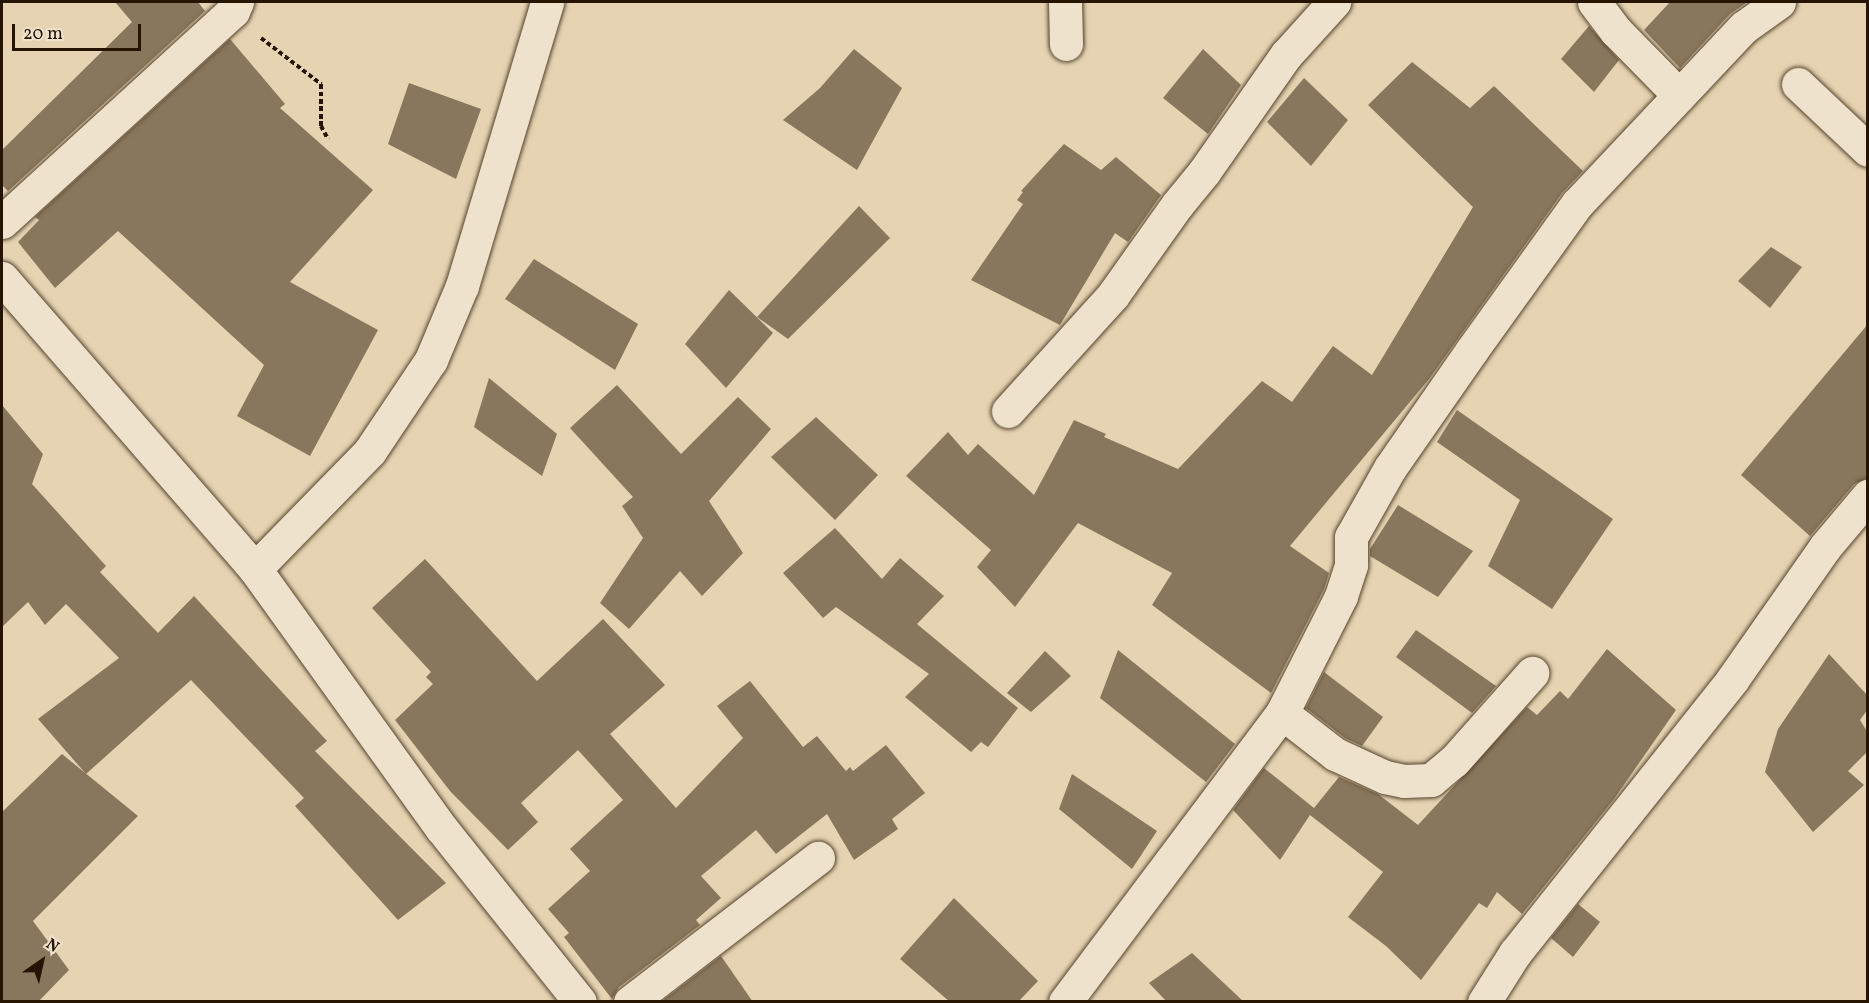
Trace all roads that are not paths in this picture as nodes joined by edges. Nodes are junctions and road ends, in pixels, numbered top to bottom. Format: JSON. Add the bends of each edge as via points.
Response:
{"nodes":[{"id":1,"x":548,"y":2,"type":"edge"},
{"id":2,"x":1065,"y":2,"type":"edge"},
{"id":3,"x":1334,"y":2,"type":"edge"},
{"id":4,"x":1594,"y":2,"type":"edge"},
{"id":5,"x":1779,"y":2,"type":"edge"},
{"id":6,"x":233,"y":8,"type":"edge"},
{"id":7,"x":1066,"y":44,"type":"dead end"},
{"id":8,"x":1798,"y":84,"type":"dead end"},
{"id":9,"x":1679,"y":95,"type":"junction"},
{"id":10,"x":1868,"y":150,"type":"edge"},
{"id":11,"x":2,"y":222,"type":"edge"},
{"id":12,"x":2,"y":278,"type":"edge"},
{"id":13,"x":1008,"y":411,"type":"dead end"},
{"id":14,"x":1868,"y":496,"type":"edge"},
{"id":15,"x":255,"y":569,"type":"junction"},
{"id":16,"x":1532,"y":674,"type":"dead end"},
{"id":17,"x":1282,"y":713,"type":"junction"},
{"id":18,"x":818,"y":858,"type":"dead end"},
{"id":19,"x":580,"y":1002,"type":"edge"},
{"id":20,"x":630,"y":1002,"type":"edge"},
{"id":21,"x":1065,"y":1002,"type":"edge"},
{"id":22,"x":1484,"y":1002,"type":"edge"}],
"edges":[{"from":1,"to":15,"type":"street","via":[[462,286],[431,360],[370,451]]},
{"from":2,"to":7,"type":"street"},
{"from":3,"to":13,"type":"street","via":[[1286,55],[1113,295]]},
{"from":4,"to":9,"type":"street","via":[[1616,32]]},
{"from":5,"to":9,"type":"street","via":[[1753,19]]},
{"from":6,"to":11,"type":"street"},
{"from":8,"to":10,"type":"street"},
{"from":9,"to":17,"type":"street","via":[[1577,204],[1390,468],[1351,537],[1351,565],[1341,596]]},
{"from":12,"to":15,"type":"street"},
{"from":14,"to":22,"type":"street","via":[[1825,547],[1732,680],[1515,953]]},
{"from":15,"to":19,"type":"street","via":[[442,829]]},
{"from":16,"to":17,"type":"street","via":[[1454,761],[1431,780],[1385,777],[1335,754]]},
{"from":17,"to":21,"type":"street"},
{"from":18,"to":20,"type":"street"}]}
